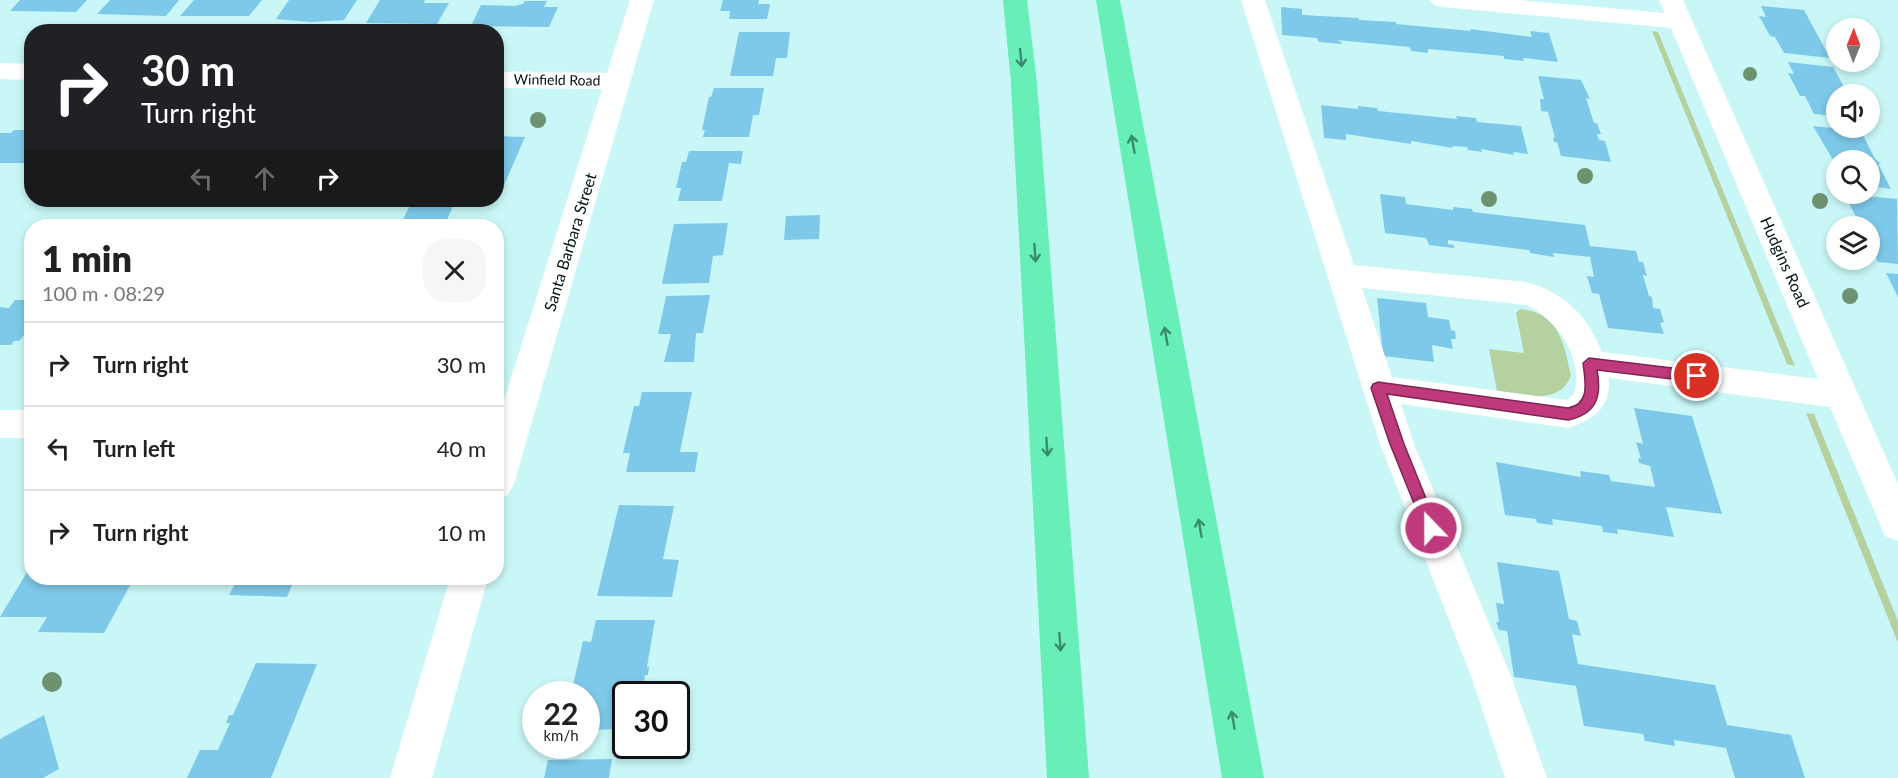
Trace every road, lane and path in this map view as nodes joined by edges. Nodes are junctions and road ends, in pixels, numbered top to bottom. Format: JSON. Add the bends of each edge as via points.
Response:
{"nodes":[{"id":1,"x":642,"y":0,"type":"edge"},
{"id":2,"x":1015,"y":0,"type":"edge"},
{"id":3,"x":1108,"y":0,"type":"edge"},
{"id":4,"x":1253,"y":0,"type":"edge"},
{"id":5,"x":1442,"y":0,"type":"edge"},
{"id":6,"x":1675,"y":11,"type":"edge"},
{"id":7,"x":0,"y":71,"type":"edge"},
{"id":8,"x":24,"y":72,"type":"edge"},
{"id":9,"x":504,"y":80,"type":"edge"},
{"id":10,"x":618,"y":81,"type":"junction"},
{"id":11,"x":1343,"y":275,"type":"junction"},
{"id":12,"x":1589,"y":363,"type":"junction"},
{"id":13,"x":1378,"y":388,"type":"junction"},
{"id":14,"x":1842,"y":394,"type":"junction"},
{"id":15,"x":0,"y":424,"type":"edge"},
{"id":16,"x":24,"y":424,"type":"edge"},
{"id":17,"x":504,"y":434,"type":"edge"},
{"id":18,"x":1898,"y":525,"type":"edge"},
{"id":19,"x":467,"y":585,"type":"edge"},
{"id":20,"x":411,"y":778,"type":"edge"},
{"id":21,"x":1068,"y":778,"type":"edge"},
{"id":22,"x":1243,"y":778,"type":"edge"},
{"id":23,"x":1526,"y":778,"type":"edge"}],
"edges":[{"from":1,"to":10,"type":"street","name":"Santa Barbara Street"},
{"from":2,"to":21,"type":"highway","one_way":true,"via":[[1024,83]]},
{"from":22,"to":3,"type":"highway","one_way":true},
{"from":4,"to":11,"type":"street"},
{"from":5,"to":6,"type":"street"},
{"from":6,"to":14,"type":"street","name":"Hudgins Road"},
{"from":7,"to":8,"type":"street"},
{"from":9,"to":10,"type":"street","name":"Winfield Road"},
{"from":10,"to":17,"type":"street","name":"Santa Barbara Street"},
{"from":11,"to":12,"type":"street","via":[[1533,295],[1569,321]]},
{"from":11,"to":13,"type":"street"},
{"from":12,"to":13,"type":"street","via":[[1591,398],[1578,412],[1568,414]]},
{"from":12,"to":14,"type":"street"},
{"from":13,"to":23,"type":"street","via":[[1491,676]]},
{"from":14,"to":18,"type":"street","name":"Hudgins Road"},
{"from":15,"to":16,"type":"street"},
{"from":19,"to":20,"type":"street"}]}
